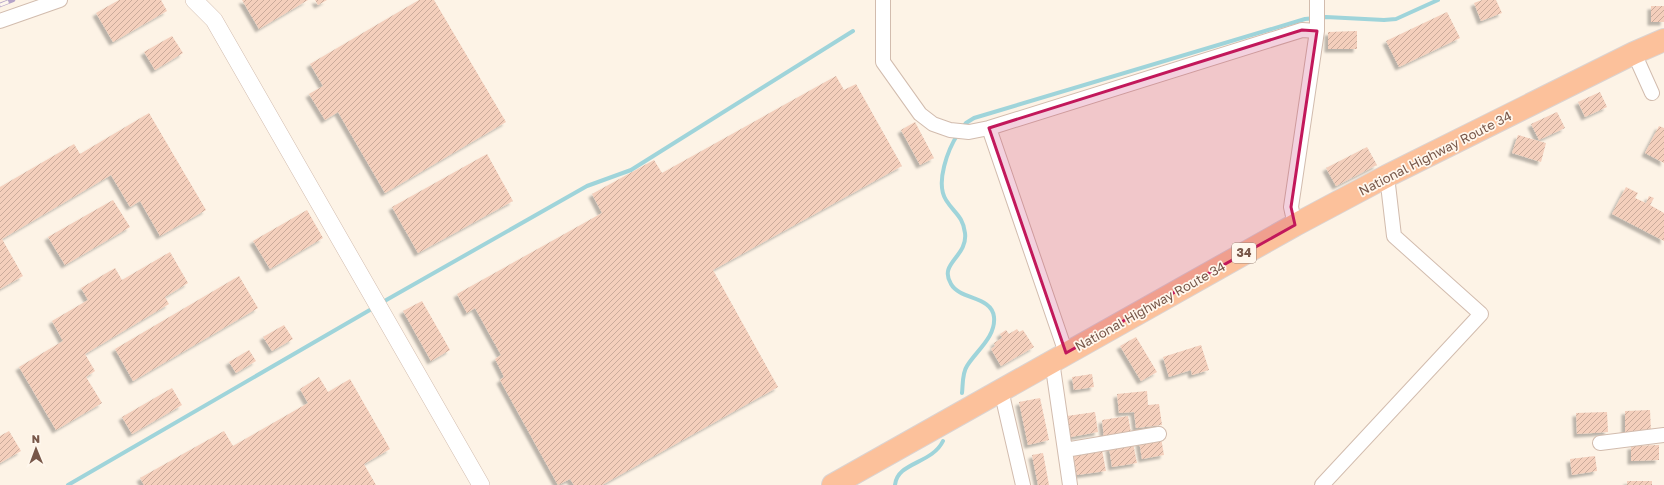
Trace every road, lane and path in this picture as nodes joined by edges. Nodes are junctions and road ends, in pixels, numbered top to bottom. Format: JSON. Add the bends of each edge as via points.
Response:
{"nodes":[{"id":1,"x":60,"y":0,"type":"edge"},
{"id":2,"x":194,"y":0,"type":"edge"},
{"id":3,"x":883,"y":0,"type":"edge"},
{"id":4,"x":1317,"y":4,"type":"edge"},
{"id":5,"x":0,"y":21,"type":"edge"},
{"id":6,"x":1317,"y":31,"type":"junction"},
{"id":7,"x":1664,"y":40,"type":"edge"},
{"id":8,"x":1634,"y":53,"type":"junction"},
{"id":9,"x":1652,"y":93,"type":"dead end"},
{"id":10,"x":989,"y":128,"type":"junction"},
{"id":11,"x":1387,"y":176,"type":"junction"},
{"id":12,"x":1295,"y":225,"type":"junction"},
{"id":13,"x":1059,"y":357,"type":"junction"},
{"id":14,"x":1001,"y":390,"type":"junction"},
{"id":15,"x":1159,"y":434,"type":"dead end"},
{"id":16,"x":1664,"y":435,"type":"edge"},
{"id":17,"x":1600,"y":443,"type":"dead end"},
{"id":18,"x":1065,"y":450,"type":"junction"},
{"id":19,"x":481,"y":485,"type":"edge"},
{"id":20,"x":833,"y":485,"type":"edge"},
{"id":21,"x":1023,"y":485,"type":"edge"},
{"id":22,"x":1070,"y":485,"type":"edge"},
{"id":23,"x":1322,"y":485,"type":"edge"}],
"edges":[{"from":1,"to":5,"type":"street"},
{"from":2,"to":19,"type":"street","via":[[214,20]]},
{"from":3,"to":10,"type":"street","via":[[883,62],[920,114],[933,124],[950,130],[969,132]]},
{"from":4,"to":6,"type":"street"},
{"from":6,"to":10,"type":"street","via":[[1302,30]]},
{"from":6,"to":12,"type":"street","via":[[1291,207]]},
{"from":7,"to":8,"type":"highway","name":"National Highway Route 34","number":"34"},
{"from":8,"to":9,"type":"street"},
{"from":8,"to":11,"type":"highway","name":"National Highway Route 34","number":"34"},
{"from":10,"to":13,"type":"street"},
{"from":11,"to":12,"type":"highway","name":"National Highway Route 34","number":"34"},
{"from":11,"to":23,"type":"street","via":[[1394,236],[1481,314]]},
{"from":12,"to":13,"type":"highway","name":"National Highway Route 34","number":"34"},
{"from":13,"to":14,"type":"highway","name":"National Highway Route 34","number":"34"},
{"from":13,"to":18,"type":"street"},
{"from":14,"to":20,"type":"highway","name":"National Highway Route 34","number":"34"},
{"from":14,"to":21,"type":"street"},
{"from":15,"to":18,"type":"street"},
{"from":16,"to":17,"type":"street"},
{"from":18,"to":22,"type":"street"}]}
